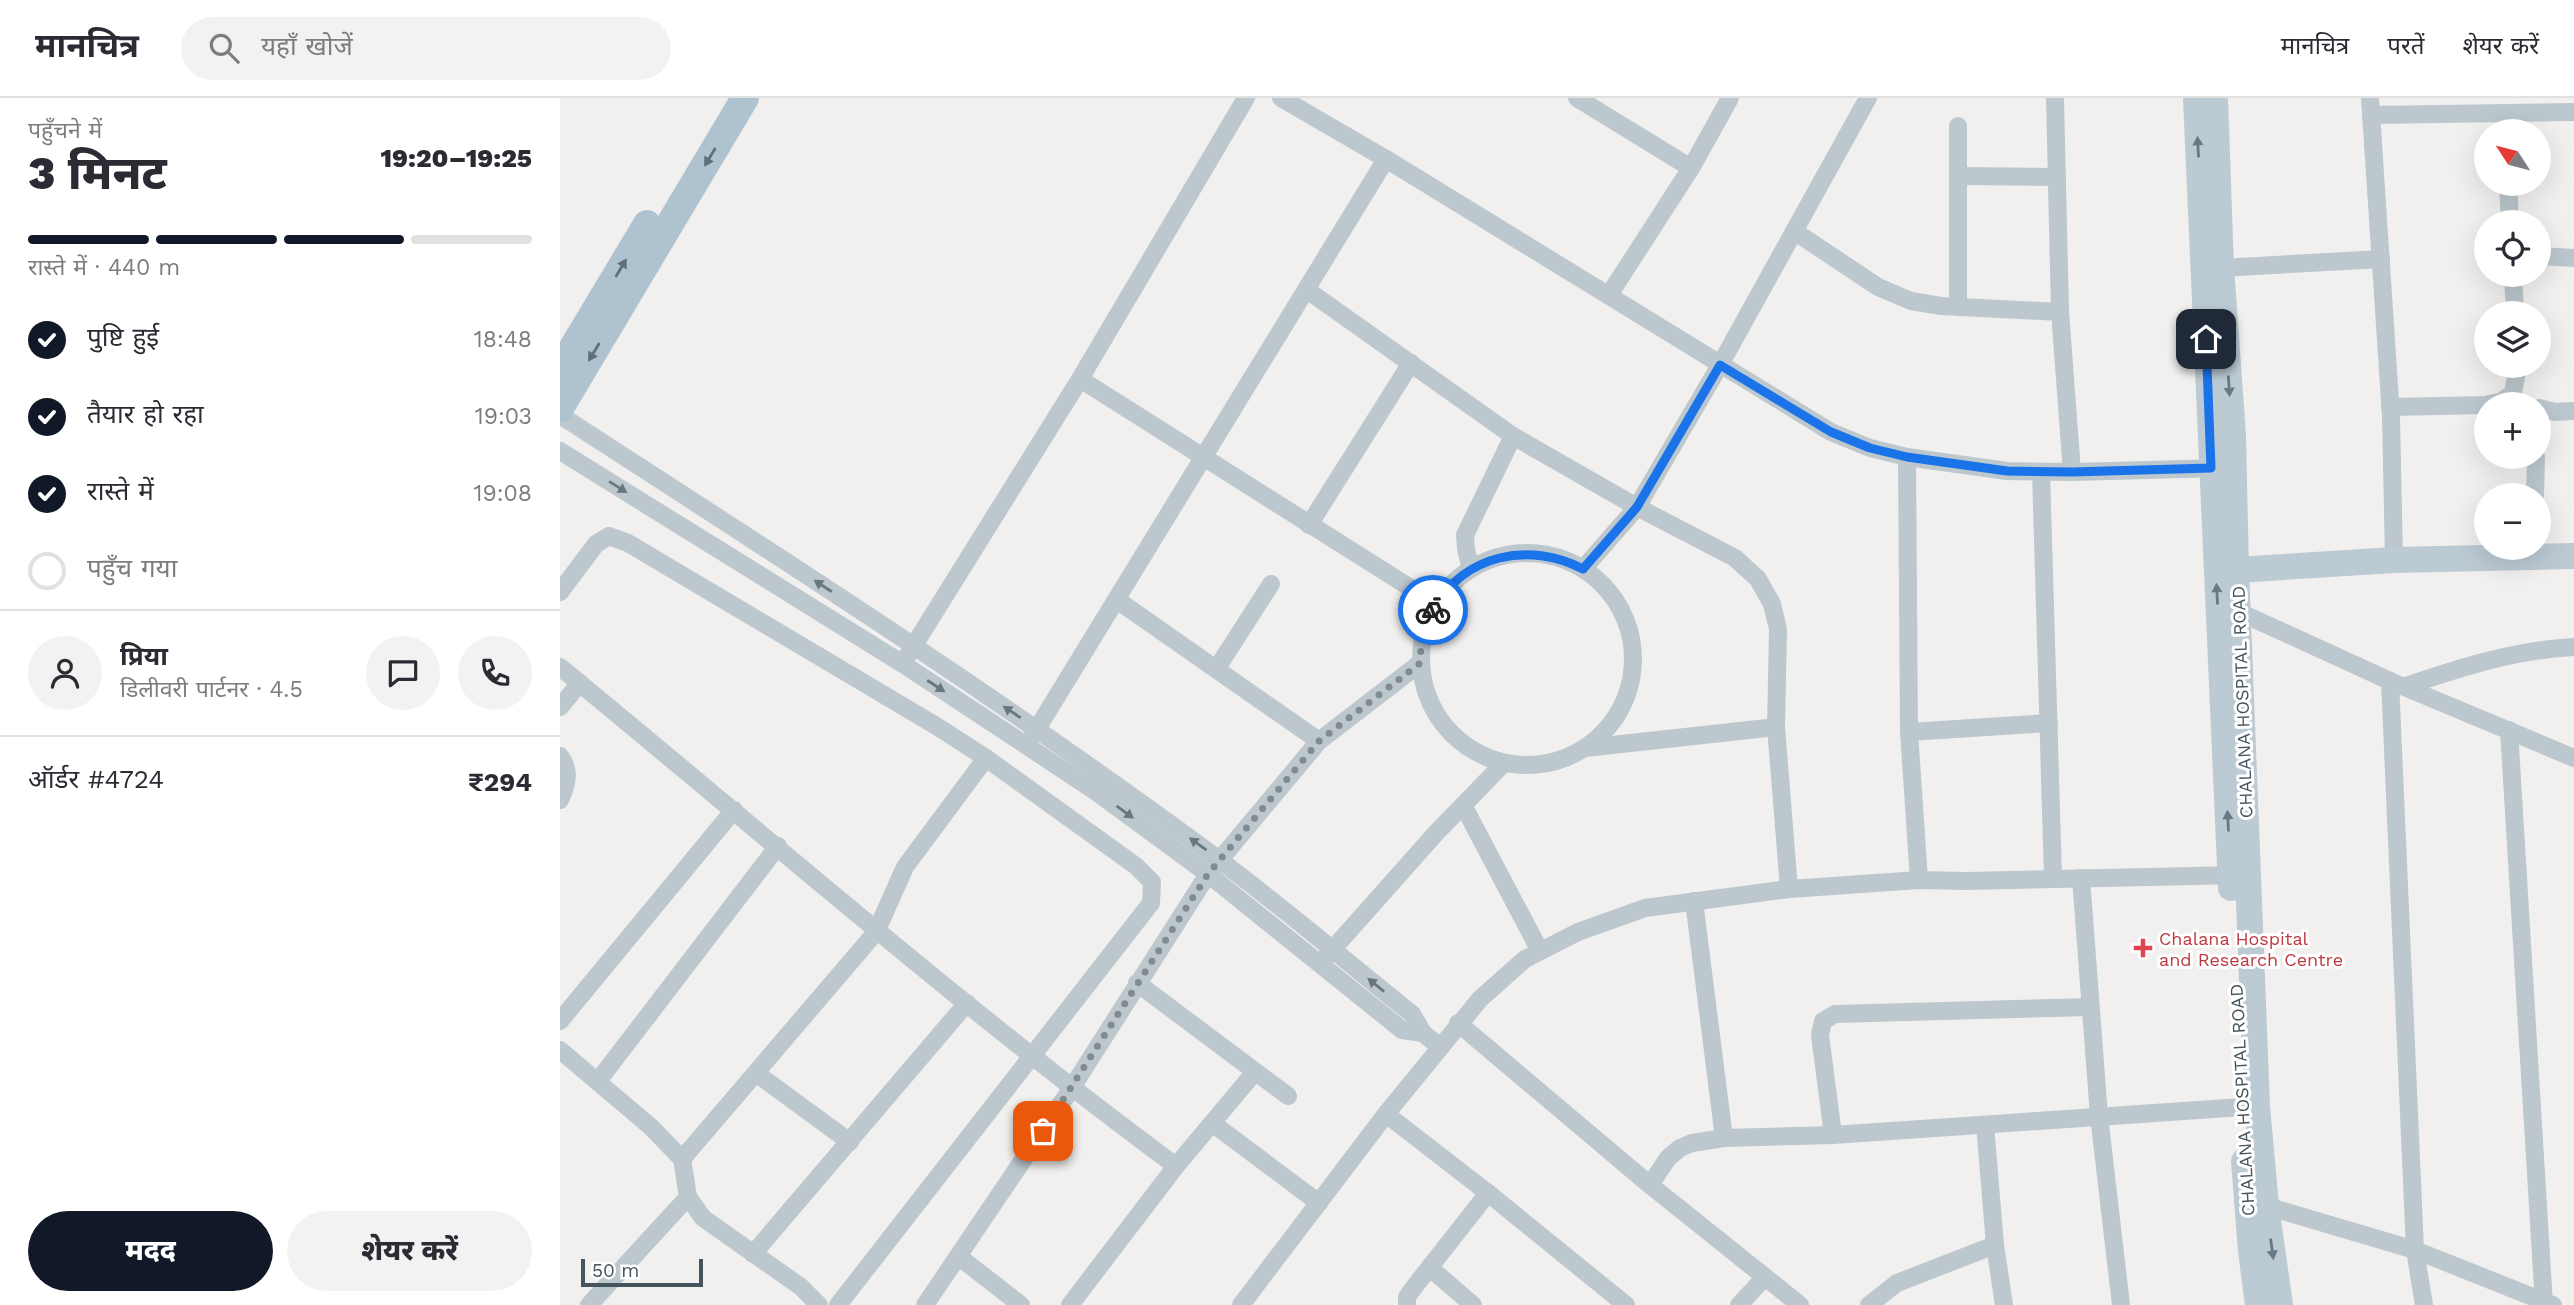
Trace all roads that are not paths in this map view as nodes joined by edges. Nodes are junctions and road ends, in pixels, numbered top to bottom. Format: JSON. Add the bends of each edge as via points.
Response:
{"nodes":[{"id":1,"x":723,"y":98,"type":"edge"},
{"id":2,"x":745,"y":98,"type":"edge"},
{"id":3,"x":1246,"y":98,"type":"edge"},
{"id":4,"x":1281,"y":98,"type":"edge"},
{"id":5,"x":1730,"y":98,"type":"edge"},
{"id":6,"x":1868,"y":98,"type":"edge"},
{"id":7,"x":2055,"y":98,"type":"edge"},
{"id":8,"x":2196,"y":98,"type":"edge"},
{"id":9,"x":2215,"y":98,"type":"edge"},
{"id":10,"x":1588,"y":101,"type":"edge"},
{"id":11,"x":2371,"y":106,"type":"edge"},
{"id":12,"x":2574,"y":113,"type":"edge"},
{"id":13,"x":2480,"y":119,"type":"edge"},
{"id":14,"x":2528,"y":119,"type":"edge"},
{"id":15,"x":1958,"y":126,"type":"dead end"},
{"id":16,"x":1385,"y":159,"type":"junction"},
{"id":17,"x":1690,"y":168,"type":"junction"},
{"id":18,"x":1958,"y":176,"type":"junction"},
{"id":19,"x":2057,"y":177,"type":"junction"},
{"id":20,"x":1794,"y":231,"type":"junction"},
{"id":21,"x":2551,"y":257,"type":"edge"},
{"id":22,"x":2574,"y":258,"type":"edge"},
{"id":23,"x":2381,"y":260,"type":"junction"},
{"id":24,"x":2221,"y":268,"type":"junction"},
{"id":25,"x":1307,"y":290,"type":"junction"},
{"id":26,"x":1609,"y":295,"type":"junction"},
{"id":27,"x":1958,"y":307,"type":"junction"},
{"id":28,"x":2060,"y":312,"type":"junction"},
{"id":29,"x":1411,"y":363,"type":"junction"},
{"id":30,"x":1720,"y":365,"type":"junction"},
{"id":31,"x":560,"y":369,"type":"edge"},
{"id":32,"x":1080,"y":379,"type":"junction"},
{"id":33,"x":2474,"y":405,"type":"edge"},
{"id":34,"x":2390,"y":407,"type":"junction"},
{"id":35,"x":560,"y":408,"type":"edge"},
{"id":36,"x":2551,"y":411,"type":"edge"},
{"id":37,"x":2574,"y":411,"type":"edge"},
{"id":38,"x":560,"y":415,"type":"edge"},
{"id":39,"x":1513,"y":436,"type":"junction"},
{"id":40,"x":560,"y":452,"type":"edge"},
{"id":41,"x":1907,"y":457,"type":"junction"},
{"id":42,"x":1202,"y":458,"type":"junction"},
{"id":43,"x":2222,"y":468,"type":"junction"},
{"id":44,"x":2041,"y":472,"type":"junction"},
{"id":45,"x":2072,"y":472,"type":"junction"},
{"id":46,"x":1637,"y":507,"type":"junction"},
{"id":47,"x":1309,"y":525,"type":"junction"},
{"id":48,"x":2551,"y":554,"type":"edge"},
{"id":49,"x":2474,"y":555,"type":"edge"},
{"id":50,"x":2574,"y":556,"type":"edge"},
{"id":51,"x":2394,"y":560,"type":"junction"},
{"id":52,"x":1471,"y":569,"type":"junction"},
{"id":53,"x":1583,"y":569,"type":"junction"},
{"id":54,"x":2236,"y":570,"type":"junction"},
{"id":55,"x":1271,"y":584,"type":"dead end"},
{"id":56,"x":560,"y":592,"type":"edge"},
{"id":57,"x":1117,"y":600,"type":"junction"},
{"id":58,"x":1436,"y":604,"type":"junction"},
{"id":59,"x":2239,"y":612,"type":"junction"},
{"id":60,"x":914,"y":645,"type":"junction"},
{"id":61,"x":2574,"y":647,"type":"edge"},
{"id":62,"x":903,"y":664,"type":"junction"},
{"id":63,"x":1419,"y":664,"type":"junction"},
{"id":64,"x":560,"y":667,"type":"edge"},
{"id":65,"x":1217,"y":668,"type":"junction"},
{"id":66,"x":2398,"y":683,"type":"junction"},
{"id":67,"x":580,"y":684,"type":"junction"},
{"id":68,"x":560,"y":707,"type":"edge"},
{"id":69,"x":2049,"y":723,"type":"junction"},
{"id":70,"x":1776,"y":727,"type":"junction"},
{"id":71,"x":1037,"y":729,"type":"junction"},
{"id":72,"x":2509,"y":730,"type":"junction"},
{"id":73,"x":1909,"y":732,"type":"junction"},
{"id":74,"x":1319,"y":741,"type":"junction"},
{"id":75,"x":1026,"y":746,"type":"junction"},
{"id":76,"x":1585,"y":748,"type":"junction"},
{"id":77,"x":560,"y":756,"type":"edge"},
{"id":78,"x":986,"y":758,"type":"junction"},
{"id":79,"x":2574,"y":758,"type":"edge"},
{"id":80,"x":1504,"y":764,"type":"junction"},
{"id":81,"x":561,"y":798,"type":"edge"},
{"id":82,"x":1463,"y":805,"type":"junction"},
{"id":83,"x":734,"y":810,"type":"junction"},
{"id":84,"x":778,"y":846,"type":"junction"},
{"id":85,"x":1214,"y":867,"type":"junction"},
{"id":86,"x":2240,"y":875,"type":"junction"},
{"id":87,"x":2053,"y":878,"type":"junction"},
{"id":88,"x":2081,"y":878,"type":"junction"},
{"id":89,"x":1919,"y":880,"type":"junction"},
{"id":90,"x":1789,"y":889,"type":"junction"},
{"id":91,"x":1694,"y":901,"type":"junction"},
{"id":92,"x":876,"y":932,"type":"junction"},
{"id":93,"x":1540,"y":951,"type":"junction"},
{"id":94,"x":1326,"y":957,"type":"junction"},
{"id":95,"x":1137,"y":983,"type":"junction"},
{"id":96,"x":967,"y":1003,"type":"junction"},
{"id":97,"x":2090,"y":1007,"type":"junction"},
{"id":98,"x":560,"y":1021,"type":"edge"},
{"id":99,"x":1458,"y":1023,"type":"junction"},
{"id":100,"x":1440,"y":1047,"type":"junction"},
{"id":101,"x":560,"y":1050,"type":"edge"},
{"id":102,"x":1032,"y":1058,"type":"junction"},
{"id":103,"x":1254,"y":1073,"type":"junction"},
{"id":104,"x":757,"y":1074,"type":"junction"},
{"id":105,"x":598,"y":1081,"type":"junction"},
{"id":106,"x":1071,"y":1089,"type":"junction"},
{"id":107,"x":1288,"y":1096,"type":"dead end"},
{"id":108,"x":2248,"y":1107,"type":"junction"},
{"id":109,"x":1386,"y":1114,"type":"junction"},
{"id":110,"x":2099,"y":1116,"type":"junction"},
{"id":111,"x":1212,"y":1123,"type":"junction"},
{"id":112,"x":1985,"y":1125,"type":"junction"},
{"id":113,"x":1833,"y":1135,"type":"junction"},
{"id":114,"x":1724,"y":1138,"type":"junction"},
{"id":115,"x":850,"y":1142,"type":"junction"},
{"id":116,"x":682,"y":1159,"type":"junction"},
{"id":117,"x":1176,"y":1167,"type":"junction"},
{"id":118,"x":1650,"y":1185,"type":"junction"},
{"id":119,"x":1488,"y":1193,"type":"junction"},
{"id":120,"x":688,"y":1196,"type":"junction"},
{"id":121,"x":1319,"y":1203,"type":"junction"},
{"id":122,"x":2266,"y":1206,"type":"junction"},
{"id":123,"x":1995,"y":1245,"type":"junction"},
{"id":124,"x":2415,"y":1250,"type":"junction"},
{"id":125,"x":753,"y":1254,"type":"junction"},
{"id":126,"x":958,"y":1256,"type":"junction"},
{"id":127,"x":1430,"y":1268,"type":"junction"},
{"id":128,"x":1765,"y":1277,"type":"junction"},
{"id":129,"x":2547,"y":1304,"type":"edge"},
{"id":130,"x":589,"y":1305,"type":"edge"},
{"id":131,"x":819,"y":1305,"type":"edge"},
{"id":132,"x":838,"y":1305,"type":"edge"},
{"id":133,"x":925,"y":1305,"type":"edge"},
{"id":134,"x":1021,"y":1305,"type":"edge"},
{"id":135,"x":1070,"y":1305,"type":"edge"},
{"id":136,"x":1241,"y":1305,"type":"edge"},
{"id":137,"x":1407,"y":1305,"type":"edge"},
{"id":138,"x":1473,"y":1305,"type":"edge"},
{"id":139,"x":1626,"y":1305,"type":"edge"},
{"id":140,"x":1739,"y":1305,"type":"edge"},
{"id":141,"x":1800,"y":1305,"type":"edge"},
{"id":142,"x":1868,"y":1305,"type":"edge"},
{"id":143,"x":2004,"y":1305,"type":"edge"},
{"id":144,"x":2121,"y":1305,"type":"edge"},
{"id":145,"x":2258,"y":1305,"type":"edge"},
{"id":146,"x":2280,"y":1305,"type":"edge"},
{"id":147,"x":2424,"y":1305,"type":"edge"}],
"edges":[{"from":31,"to":1,"type":"main road","one_way":true},
{"from":2,"to":35,"type":"main road","one_way":true},
{"from":3,"to":32,"type":"street"},
{"from":4,"to":16,"type":"street"},
{"from":5,"to":17,"type":"street"},
{"from":6,"to":20,"type":"street"},
{"from":7,"to":19,"type":"street"},
{"from":43,"to":8,"type":"street","name":"CHALANA HOSPITAL ROAD","one_way":true},
{"from":9,"to":24,"type":"street","name":"CHALANA HOSPITAL ROAD"},
{"from":10,"to":17,"type":"street"},
{"from":11,"to":13,"type":"street"},
{"from":11,"to":23,"type":"street"},
{"from":12,"to":14,"type":"street"},
{"from":15,"to":18,"type":"street"},
{"from":16,"to":25,"type":"street"},
{"from":16,"to":26,"type":"street"},
{"from":17,"to":26,"type":"street"},
{"from":18,"to":19,"type":"street"},
{"from":18,"to":27,"type":"street"},
{"from":19,"to":28,"type":"street"},
{"from":20,"to":27,"type":"street","via":[[1878,287],[1911,301]]},
{"from":20,"to":30,"type":"street"},
{"from":21,"to":22,"type":"street"},
{"from":23,"to":24,"type":"street"},
{"from":23,"to":34,"type":"street"},
{"from":24,"to":43,"type":"street","name":"CHALANA HOSPITAL ROAD","one_way":true,"via":[[2233,436]]},
{"from":25,"to":29,"type":"street"},
{"from":25,"to":42,"type":"street"},
{"from":26,"to":30,"type":"street"},
{"from":27,"to":28,"type":"street"},
{"from":28,"to":45,"type":"street"},
{"from":29,"to":39,"type":"street"},
{"from":29,"to":47,"type":"street"},
{"from":30,"to":41,"type":"street","via":[[1831,432]]},
{"from":30,"to":46,"type":"street"},
{"from":32,"to":42,"type":"street"},
{"from":32,"to":60,"type":"street"},
{"from":33,"to":34,"type":"street"},
{"from":34,"to":51,"type":"street"},
{"from":36,"to":37,"type":"street"},
{"from":60,"to":38,"type":"street","one_way":true},
{"from":39,"to":46,"type":"street"},
{"from":39,"to":52,"type":"street","via":[[1465,535]]},
{"from":40,"to":62,"type":"street","one_way":true},
{"from":41,"to":44,"type":"street"},
{"from":41,"to":73,"type":"street"},
{"from":42,"to":47,"type":"street"},
{"from":42,"to":57,"type":"street"},
{"from":43,"to":45,"type":"street"},
{"from":43,"to":54,"type":"street","name":"CHALANA HOSPITAL ROAD"},
{"from":86,"to":43,"type":"street","name":"CHALANA HOSPITAL ROAD","one_way":true},
{"from":44,"to":45,"type":"street"},
{"from":44,"to":69,"type":"street"},
{"from":46,"to":53,"type":"street"},
{"from":46,"to":70,"type":"street","via":[[1735,558],[1758,579],[1772,604],[1778,629]]},
{"from":47,"to":58,"type":"street"},
{"from":48,"to":50,"type":"street"},
{"from":49,"to":51,"type":"street"},
{"from":51,"to":54,"type":"street"},
{"from":52,"to":53,"type":"street","via":[[1503,556],[1536,554]]},
{"from":52,"to":58,"type":"street"},
{"from":53,"to":76,"type":"street","via":[[1608,590],[1625,618],[1633,665],[1619,712]]},
{"from":54,"to":59,"type":"street","name":"CHALANA HOSPITAL ROAD"},
{"from":55,"to":65,"type":"street"},
{"from":56,"to":78,"type":"street","via":[[596,544],[609,536],[628,542]]},
{"from":57,"to":65,"type":"street"},
{"from":57,"to":71,"type":"street"},
{"from":58,"to":63,"type":"street","via":[[1423,635]]},
{"from":59,"to":66,"type":"street"},
{"from":59,"to":86,"type":"street","name":"CHALANA HOSPITAL ROAD"},
{"from":60,"to":62,"type":"street"},
{"from":71,"to":60,"type":"street","one_way":true},
{"from":61,"to":66,"type":"street","via":[[2514,653]]},
{"from":62,"to":75,"type":"street","one_way":true},
{"from":63,"to":74,"type":"street"},
{"from":63,"to":80,"type":"street","via":[[1429,702],[1447,730],[1473,751]]},
{"from":64,"to":67,"type":"street"},
{"from":65,"to":74,"type":"street"},
{"from":66,"to":72,"type":"street"},
{"from":66,"to":124,"type":"street"},
{"from":67,"to":68,"type":"street"},
{"from":67,"to":83,"type":"street"},
{"from":69,"to":73,"type":"street"},
{"from":69,"to":87,"type":"street"},
{"from":70,"to":76,"type":"street"},
{"from":70,"to":90,"type":"street"},
{"from":71,"to":75,"type":"street"},
{"from":85,"to":71,"type":"street","one_way":true},
{"from":72,"to":79,"type":"street"},
{"from":72,"to":129,"type":"street"},
{"from":73,"to":89,"type":"street"},
{"from":74,"to":85,"type":"street"},
{"from":75,"to":85,"type":"street","one_way":true},
{"from":76,"to":80,"type":"street","via":[[1546,764]]},
{"from":77,"to":81,"type":"street","via":[[568,779]]},
{"from":78,"to":92,"type":"street","via":[[905,867]]},
{"from":78,"to":102,"type":"street","via":[[1152,882],[1150,903]]},
{"from":80,"to":82,"type":"street"},
{"from":82,"to":93,"type":"street"},
{"from":82,"to":94,"type":"street"},
{"from":83,"to":84,"type":"street"},
{"from":83,"to":98,"type":"street"},
{"from":84,"to":92,"type":"street"},
{"from":84,"to":105,"type":"street"},
{"from":85,"to":94,"type":"street"},
{"from":85,"to":95,"type":"street"},
{"from":86,"to":88,"type":"street"},
{"from":86,"to":108,"type":"street","name":"CHALANA HOSPITAL ROAD"},
{"from":87,"to":88,"type":"street"},
{"from":87,"to":89,"type":"street"},
{"from":88,"to":97,"type":"street"},
{"from":89,"to":90,"type":"street"},
{"from":90,"to":91,"type":"street"},
{"from":91,"to":93,"type":"street","via":[[1646,908]]},
{"from":91,"to":114,"type":"street"},
{"from":92,"to":96,"type":"street"},
{"from":92,"to":104,"type":"street"},
{"from":93,"to":99,"type":"street","via":[[1525,959]]},
{"from":94,"to":100,"type":"street","via":[[1412,1014],[1423,1033]]},
{"from":95,"to":103,"type":"street"},
{"from":95,"to":106,"type":"street"},
{"from":96,"to":102,"type":"street"},
{"from":96,"to":115,"type":"street"},
{"from":97,"to":110,"type":"street"},
{"from":97,"to":113,"type":"street","via":[[1835,1014],[1823,1021],[1820,1035]]},
{"from":99,"to":100,"type":"street"},
{"from":99,"to":118,"type":"street"},
{"from":100,"to":109,"type":"street"},
{"from":101,"to":105,"type":"street"},
{"from":102,"to":106,"type":"street"},
{"from":102,"to":132,"type":"street"},
{"from":103,"to":107,"type":"street"},
{"from":103,"to":111,"type":"street"},
{"from":104,"to":115,"type":"street"},
{"from":104,"to":116,"type":"street"},
{"from":105,"to":116,"type":"street"},
{"from":106,"to":117,"type":"street"},
{"from":106,"to":126,"type":"street"},
{"from":108,"to":110,"type":"street"},
{"from":108,"to":122,"type":"street","name":"CHALANA HOSPITAL ROAD"},
{"from":108,"to":145,"type":"street","name":"CHALANA HOSPITAL ROAD","via":[[2251,1251]]},
{"from":109,"to":119,"type":"street"},
{"from":109,"to":121,"type":"street"},
{"from":110,"to":112,"type":"street"},
{"from":110,"to":144,"type":"street"},
{"from":111,"to":117,"type":"street"},
{"from":111,"to":121,"type":"street"},
{"from":112,"to":113,"type":"street"},
{"from":112,"to":123,"type":"street"},
{"from":113,"to":114,"type":"street"},
{"from":114,"to":118,"type":"street","via":[[1680,1149]]},
{"from":115,"to":125,"type":"street"},
{"from":116,"to":120,"type":"street"},
{"from":117,"to":135,"type":"street"},
{"from":118,"to":128,"type":"street"},
{"from":119,"to":127,"type":"street"},
{"from":119,"to":139,"type":"street"},
{"from":120,"to":125,"type":"street","via":[[703,1218]]},
{"from":120,"to":130,"type":"street"},
{"from":121,"to":136,"type":"street"},
{"from":122,"to":124,"type":"street"},
{"from":122,"to":146,"type":"street","name":"CHALANA HOSPITAL ROAD","one_way":true},
{"from":123,"to":142,"type":"street","via":[[1906,1278]]},
{"from":123,"to":143,"type":"street"},
{"from":124,"to":129,"type":"street"},
{"from":124,"to":147,"type":"street"},
{"from":125,"to":131,"type":"street"},
{"from":126,"to":133,"type":"street"},
{"from":126,"to":134,"type":"street"},
{"from":127,"to":137,"type":"street","via":[[1407,1297]]},
{"from":127,"to":138,"type":"street"},
{"from":128,"to":140,"type":"street"},
{"from":128,"to":141,"type":"street"}]}
